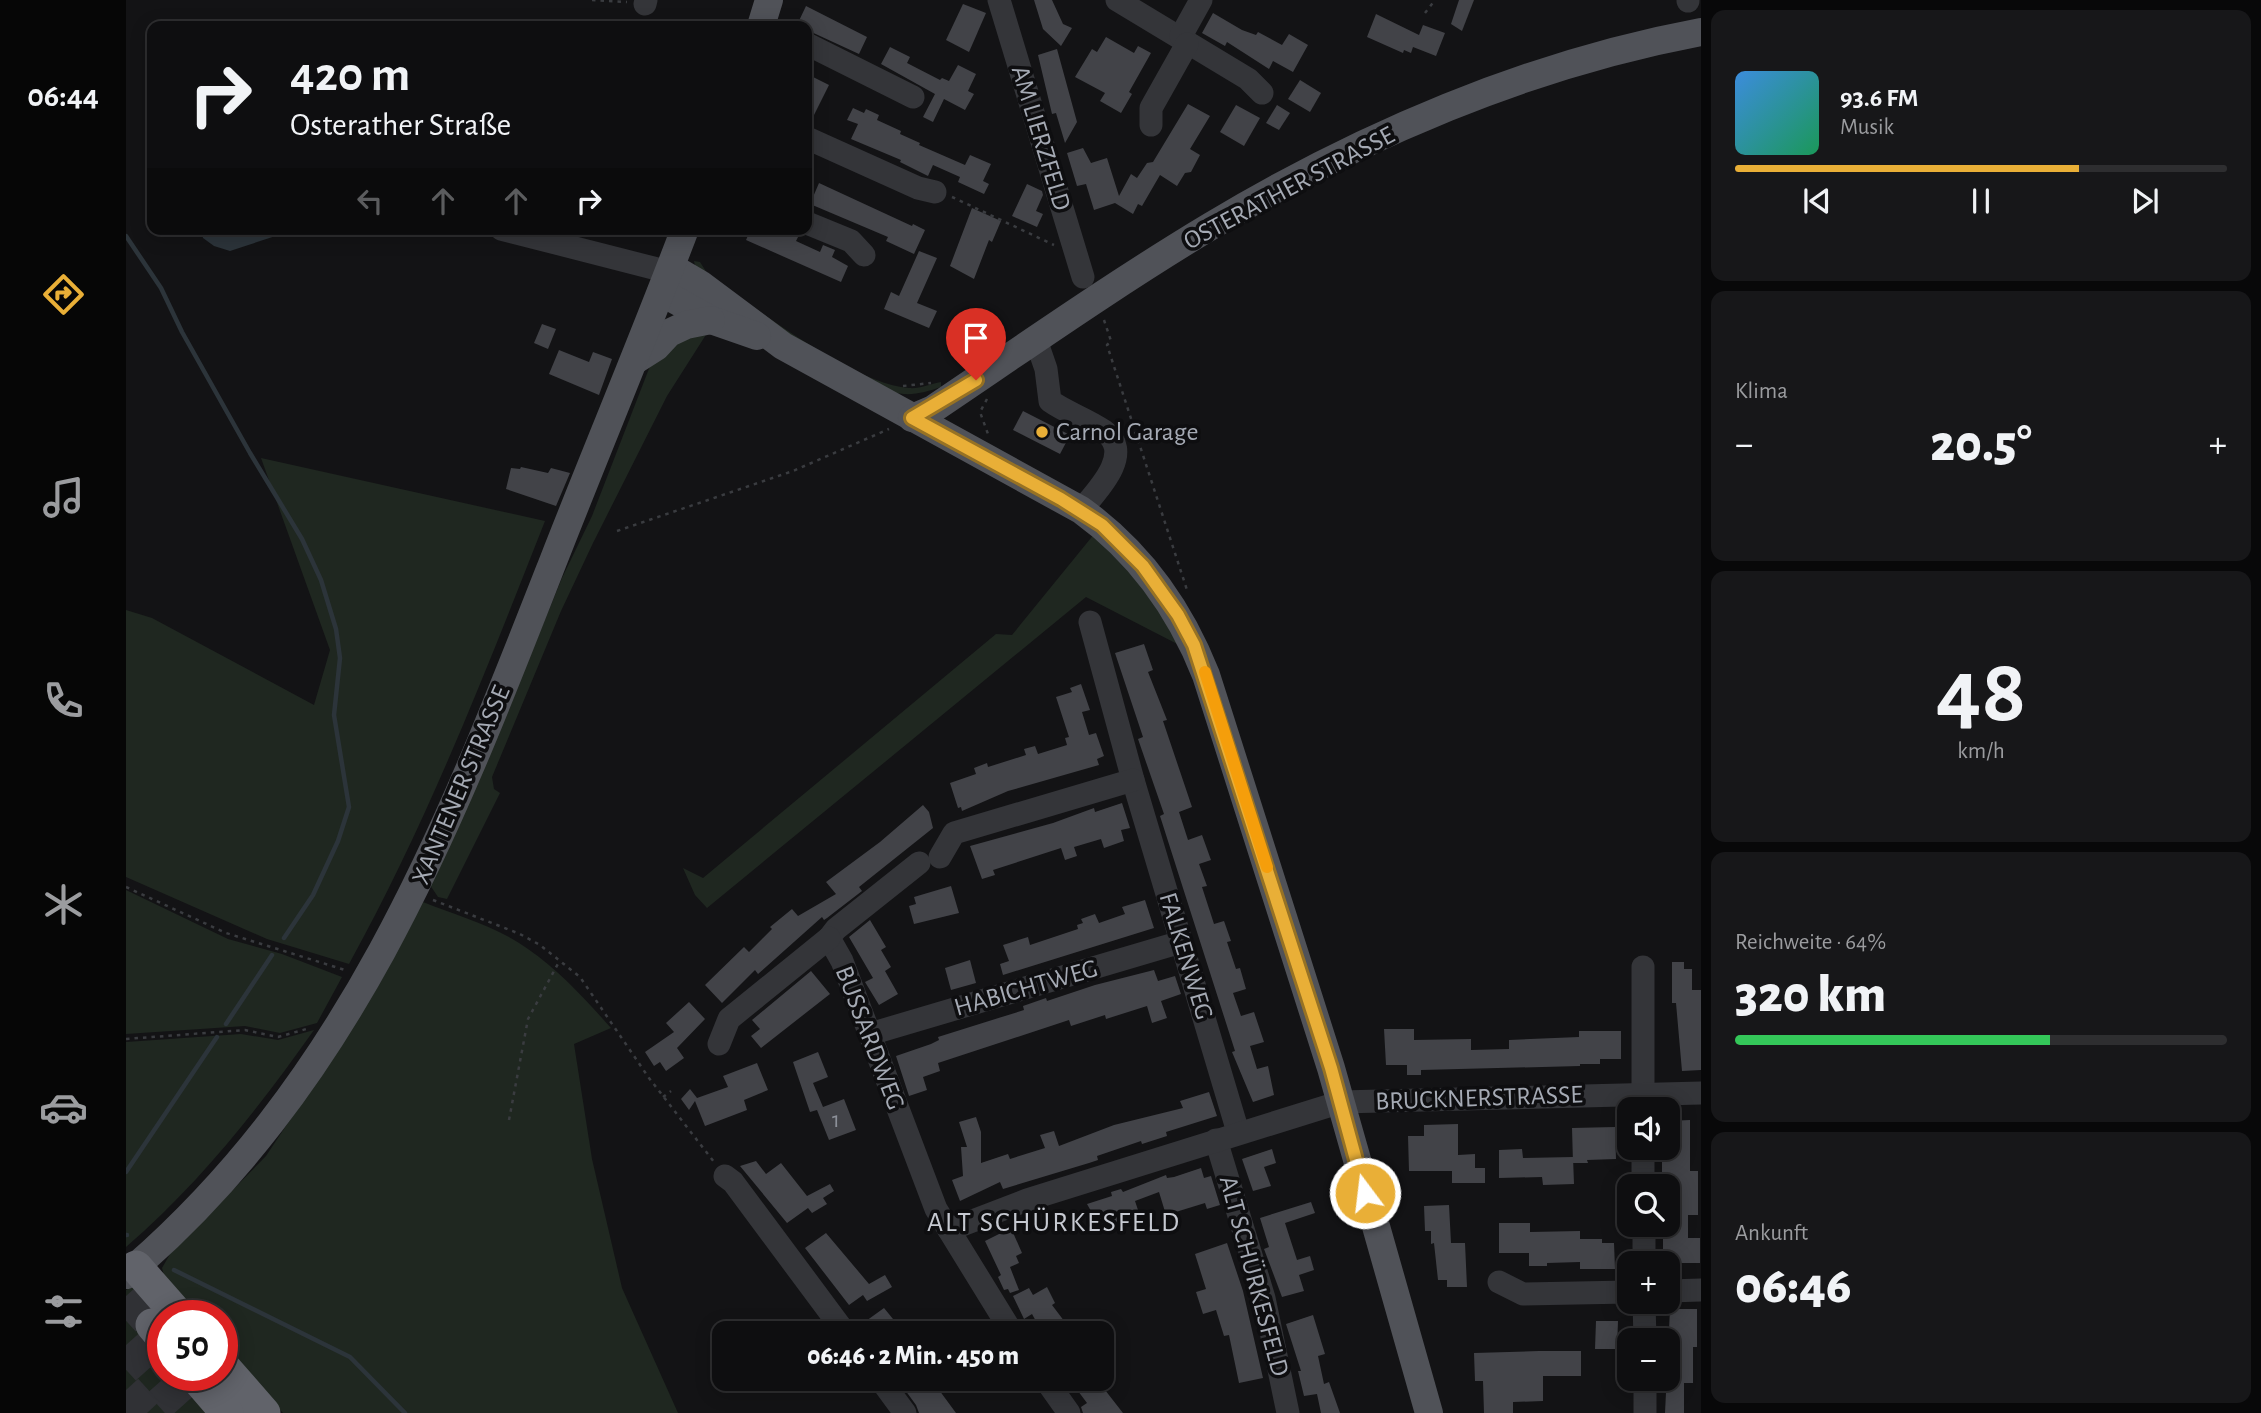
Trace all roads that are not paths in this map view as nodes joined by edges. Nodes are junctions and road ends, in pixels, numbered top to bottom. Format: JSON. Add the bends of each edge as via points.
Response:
{"nodes":[{"id":1,"x":999,"y":0,"type":"edge"},
{"id":2,"x":1117,"y":0,"type":"edge"},
{"id":3,"x":1201,"y":0,"type":"edge"},
{"id":4,"x":1701,"y":32,"type":"edge"},
{"id":5,"x":1184,"y":40,"type":"junction"},
{"id":6,"x":812,"y":46,"type":"edge"},
{"id":7,"x":1262,"y":93,"type":"dead end"},
{"id":8,"x":913,"y":97,"type":"dead end"},
{"id":9,"x":1151,"y":125,"type":"dead end"},
{"id":10,"x":812,"y":140,"type":"edge"},
{"id":11,"x":935,"y":192,"type":"road end"},
{"id":12,"x":812,"y":225,"type":"edge"},
{"id":13,"x":522,"y":235,"type":"edge"},
{"id":14,"x":683,"y":235,"type":"edge"},
{"id":15,"x":864,"y":255,"type":"dead end"},
{"id":16,"x":667,"y":277,"type":"junction"},
{"id":17,"x":1083,"y":277,"type":"dead end"},
{"id":18,"x":711,"y":320,"type":"junction"},
{"id":19,"x":1036,"y":340,"type":"junction"},
{"id":20,"x":783,"y":346,"type":"junction"},
{"id":21,"x":634,"y":361,"type":"junction"},
{"id":22,"x":912,"y":418,"type":"junction"},
{"id":23,"x":1081,"y":510,"type":"junction"},
{"id":24,"x":1090,"y":622,"type":"dead end"},
{"id":25,"x":1133,"y":780,"type":"junction"},
{"id":26,"x":829,"y":938,"type":"junction"},
{"id":27,"x":1181,"y":942,"type":"junction"},
{"id":28,"x":1643,"y":967,"type":"dead end"},
{"id":29,"x":870,"y":1034,"type":"junction"},
{"id":30,"x":719,"y":1044,"type":"dead end"},
{"id":31,"x":1701,"y":1093,"type":"edge"},
{"id":32,"x":1642,"y":1097,"type":"edge"},
{"id":33,"x":1672,"y":1097,"type":"edge"},
{"id":34,"x":1617,"y":1101,"type":"edge"},
{"id":35,"x":1341,"y":1102,"type":"junction"},
{"id":36,"x":1238,"y":1132,"type":"junction"},
{"id":37,"x":1216,"y":1140,"type":"junction"},
{"id":38,"x":725,"y":1176,"type":"road end"},
{"id":39,"x":950,"y":1230,"type":"junction"},
{"id":40,"x":131,"y":1271,"type":"edge"},
{"id":41,"x":1499,"y":1282,"type":"dead end"},
{"id":42,"x":1701,"y":1290,"type":"edge"},
{"id":43,"x":1680,"y":1291,"type":"edge"},
{"id":44,"x":1617,"y":1292,"type":"edge"},
{"id":45,"x":148,"y":1300,"type":"edge"},
{"id":46,"x":836,"y":1321,"type":"edge"},
{"id":47,"x":1005,"y":1321,"type":"edge"},
{"id":48,"x":238,"y":1383,"type":"edge"},
{"id":49,"x":208,"y":1391,"type":"edge"},
{"id":50,"x":889,"y":1391,"type":"edge"},
{"id":51,"x":1053,"y":1391,"type":"edge"},
{"id":52,"x":1645,"y":1391,"type":"edge"},
{"id":53,"x":227,"y":1413,"type":"edge"},
{"id":54,"x":264,"y":1413,"type":"edge"},
{"id":55,"x":905,"y":1413,"type":"edge"},
{"id":56,"x":1069,"y":1413,"type":"edge"},
{"id":57,"x":1288,"y":1413,"type":"edge"},
{"id":58,"x":1429,"y":1413,"type":"edge"},
{"id":59,"x":1645,"y":1413,"type":"edge"}],
"edges":[{"from":1,"to":17,"type":"street","name":"AM LIERZFELD"},
{"from":2,"to":5,"type":"street"},
{"from":3,"to":5,"type":"street"},
{"from":4,"to":19,"type":"main road","name":"OSTERATHER STRASSE","via":[[1508,86],[1370,142],[1212,225]]},
{"from":5,"to":7,"type":"street","via":[[1248,79]]},
{"from":5,"to":9,"type":"street","via":[[1152,108]]},
{"from":6,"to":8,"type":"street"},
{"from":10,"to":11,"type":"street"},
{"from":12,"to":15,"type":"street","via":[[851,241]]},
{"from":13,"to":16,"type":"street"},
{"from":14,"to":16,"type":"main road","name":"XANTENER STRASSE"},
{"from":16,"to":18,"type":"main road"},
{"from":16,"to":20,"type":"main road","via":[[700,284]]},
{"from":16,"to":21,"type":"main road","name":"XANTENER STRASSE"},
{"from":18,"to":20,"type":"main road"},
{"from":18,"to":21,"type":"main road","via":[[669,332]]},
{"from":19,"to":22,"type":"main road","name":"OSTERATHER STRASSE"},
{"from":19,"to":23,"type":"street","via":[[1050,401],[1107,432],[1116,450],[1112,468]]},
{"from":20,"to":22,"type":"main road"},
{"from":21,"to":40,"type":"main road","name":"XANTENER STRASSE","via":[[485,736],[414,894],[338,1029],[279,1114],[222,1184]]},
{"from":22,"to":23,"type":"main road"},
{"from":23,"to":35,"type":"main road","via":[[1143,566],[1194,645]]},
{"from":24,"to":25,"type":"street","name":"FALKENWEG"},
{"from":25,"to":26,"type":"street","name":"BUSSARDWEG","via":[[954,833],[930,860]]},
{"from":25,"to":27,"type":"street","name":"FALKENWEG"},
{"from":26,"to":29,"type":"street","name":"BUSSARDWEG"},
{"from":26,"to":30,"type":"street","name":"BUSSARDWEG","via":[[729,1019]]},
{"from":27,"to":29,"type":"street","name":"HABICHTWEG"},
{"from":27,"to":36,"type":"street","name":"FALKENWEG"},
{"from":28,"to":32,"type":"street"},
{"from":29,"to":39,"type":"street","name":"BUSSARDWEG","via":[[936,1209]]},
{"from":31,"to":33,"type":"street","name":"BRUCKNERSTRASSE"},
{"from":34,"to":35,"type":"street","name":"BRUCKNERSTRASSE"},
{"from":35,"to":36,"type":"street","name":"ALT SCHÜRKESFELD"},
{"from":35,"to":58,"type":"main road"},
{"from":36,"to":37,"type":"street","name":"ALT SCHÜRKESFELD"},
{"from":37,"to":39,"type":"street","name":"ALT SCHÜRKESFELD","via":[[1027,1200]]},
{"from":37,"to":57,"type":"street","name":"ALT SCHÜRKESFELD","via":[[1264,1298]]},
{"from":38,"to":46,"type":"street"},
{"from":39,"to":47,"type":"street"},
{"from":40,"to":45,"type":"highway"},
{"from":41,"to":44,"type":"street","via":[[1523,1294]]},
{"from":42,"to":43,"type":"street"},
{"from":48,"to":54,"type":"highway"},
{"from":49,"to":53,"type":"highway"},
{"from":50,"to":55,"type":"street"},
{"from":51,"to":56,"type":"street"},
{"from":52,"to":59,"type":"street"}]}
